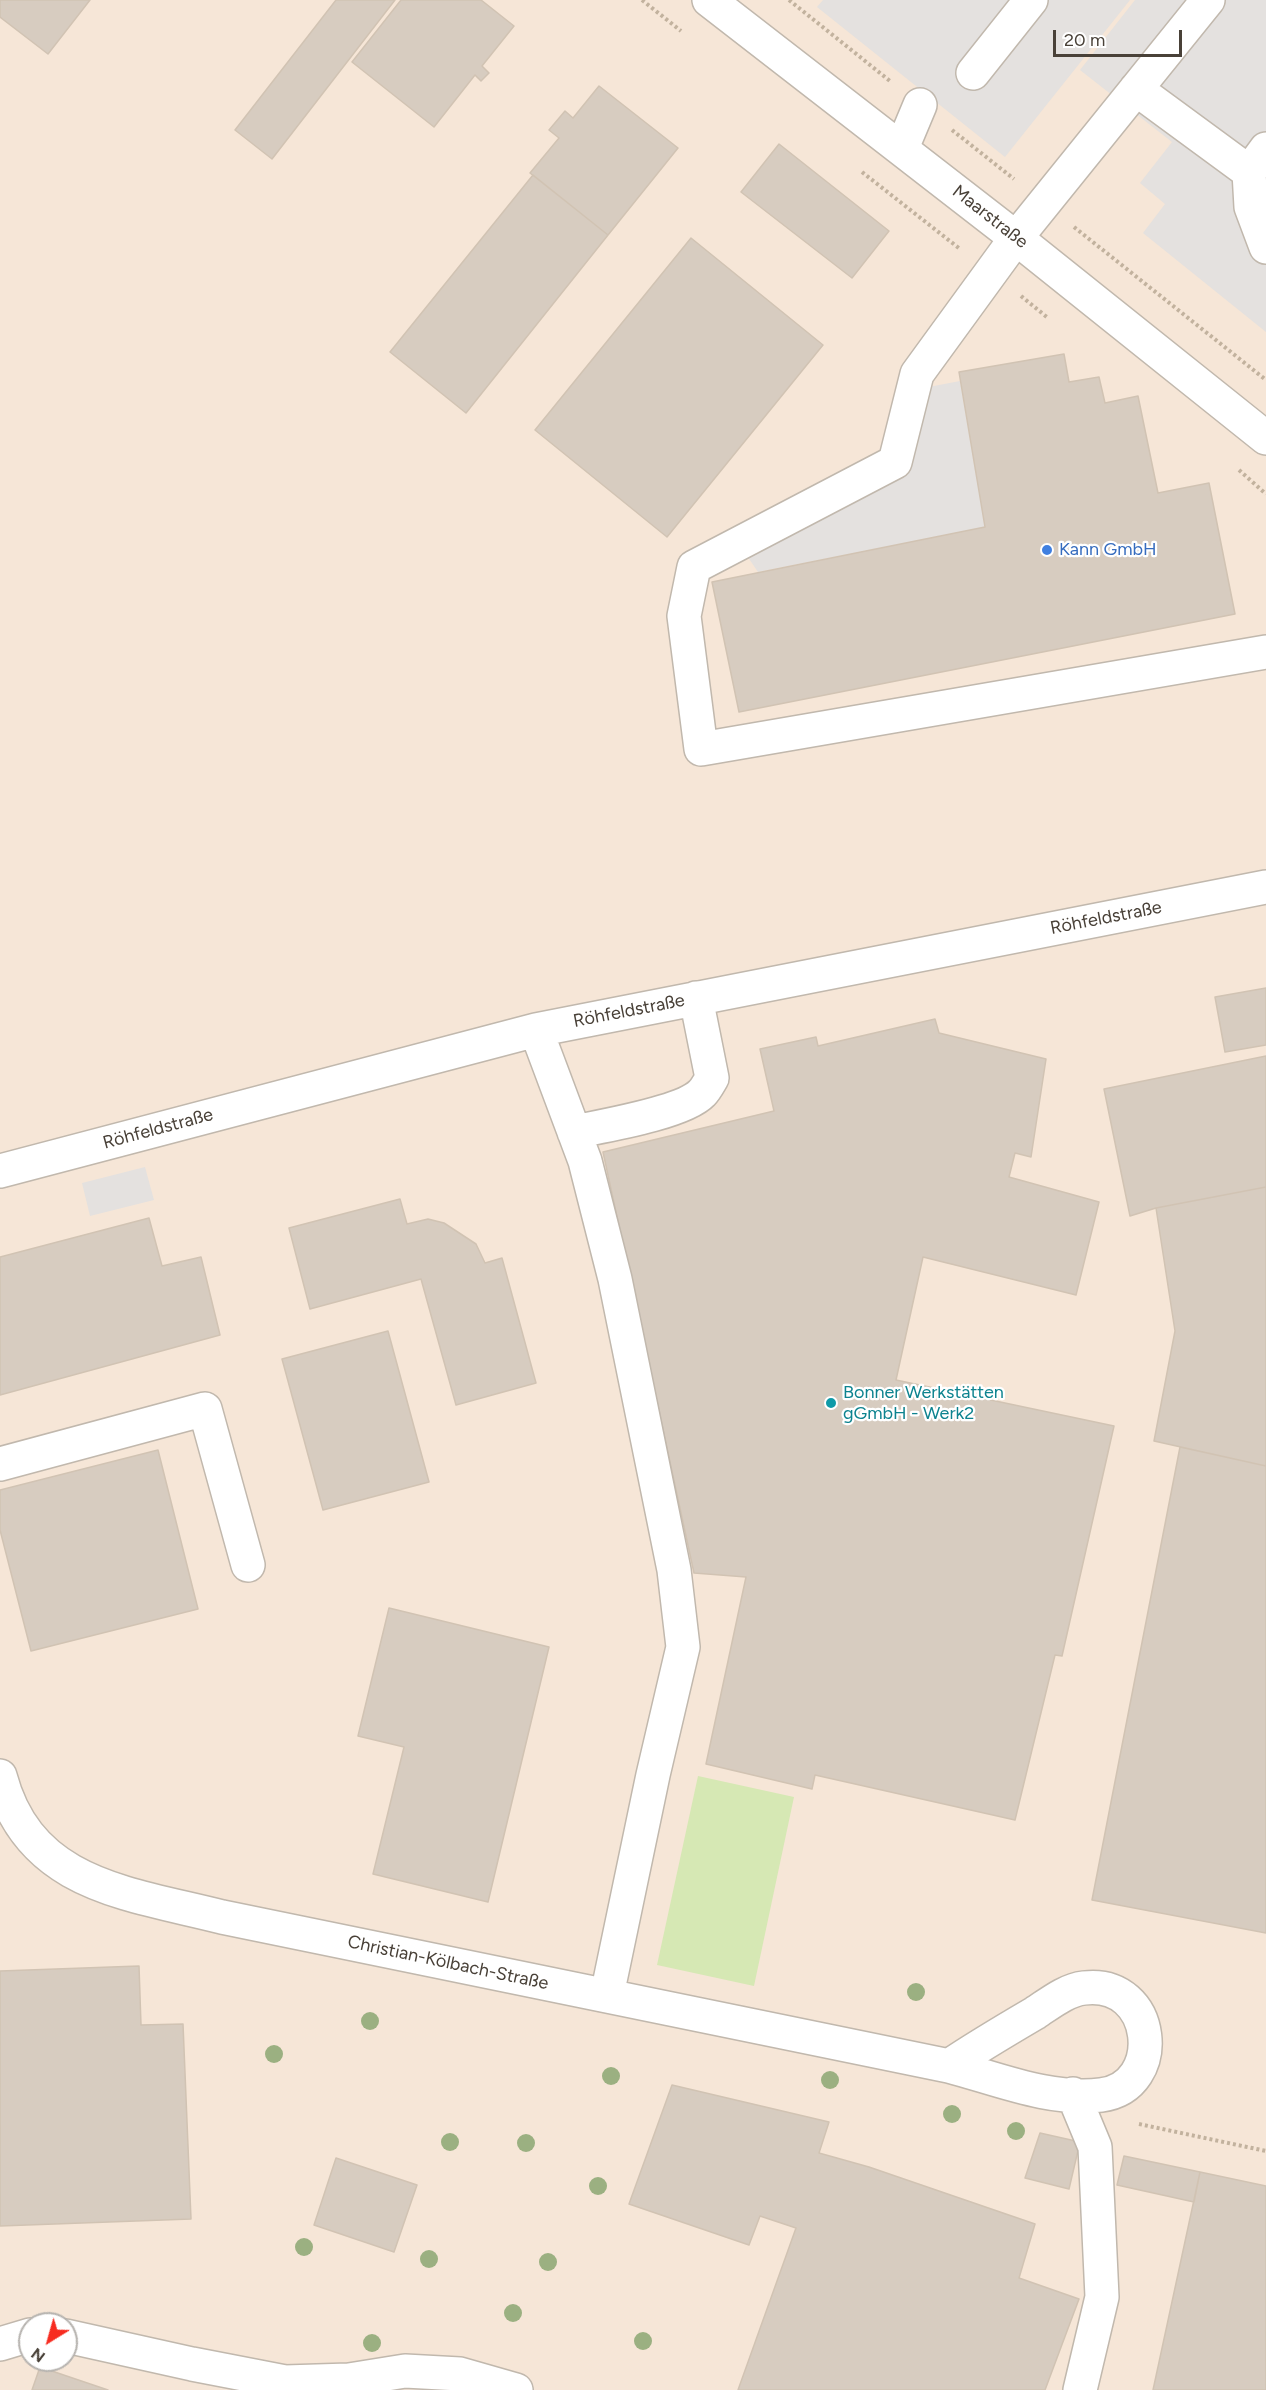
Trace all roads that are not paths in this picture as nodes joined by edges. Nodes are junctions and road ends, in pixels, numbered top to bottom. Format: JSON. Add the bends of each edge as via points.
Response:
{"nodes":[{"id":1,"x":709,"y":0,"type":"edge"},
{"id":2,"x":1031,"y":0,"type":"edge"},
{"id":3,"x":1203,"y":2,"type":"edge"},
{"id":4,"x":972,"y":73,"type":"dead end"},
{"id":5,"x":1136,"y":89,"type":"junction"},
{"id":6,"x":920,"y":105,"type":"road end"},
{"id":7,"x":902,"y":148,"type":"junction"},
{"id":8,"x":1257,"y":161,"type":"edge"},
{"id":9,"x":1016,"y":238,"type":"junction"},
{"id":10,"x":1266,"y":247,"type":"edge"},
{"id":11,"x":1266,"y":438,"type":"edge"},
{"id":12,"x":1266,"y":652,"type":"edge"},
{"id":13,"x":1266,"y":887,"type":"edge"},
{"id":14,"x":696,"y":998,"type":"junction"},
{"id":15,"x":536,"y":1030,"type":"junction"},
{"id":16,"x":574,"y":1132,"type":"junction"},
{"id":17,"x":0,"y":1171,"type":"edge"},
{"id":18,"x":0,"y":1464,"type":"edge"},
{"id":19,"x":248,"y":1565,"type":"dead end"},
{"id":20,"x":0,"y":1776,"type":"edge"},
{"id":21,"x":607,"y":1995,"type":"junction"},
{"id":22,"x":949,"y":2066,"type":"junction"},
{"id":23,"x":1078,"y":2103,"type":"junction"},
{"id":24,"x":18,"y":2339,"type":"edge"},
{"id":25,"x":78,"y":2339,"type":"edge"},
{"id":26,"x":0,"y":2344,"type":"edge"},
{"id":27,"x":516,"y":2390,"type":"edge"},
{"id":28,"x":1080,"y":2390,"type":"edge"}],
"edges":[{"from":1,"to":7,"type":"street","name":"Maarstraße"},
{"from":2,"to":4,"type":"street"},
{"from":3,"to":5,"type":"street"},
{"from":5,"to":8,"type":"street"},
{"from":5,"to":9,"type":"street"},
{"from":6,"to":7,"type":"street"},
{"from":7,"to":9,"type":"street","name":"Maarstraße"},
{"from":8,"to":10,"type":"street","via":[[1251,207]]},
{"from":9,"to":11,"type":"street","name":"Maarstraße"},
{"from":9,"to":12,"type":"street","via":[[917,374],[895,462],[694,567],[684,616],[701,749]]},
{"from":13,"to":14,"type":"street","name":"Röhfeldstraße"},
{"from":14,"to":15,"type":"street","name":"Röhfeldstraße"},
{"from":14,"to":16,"type":"street","via":[[712,1078],[702,1094],[663,1112]]},
{"from":15,"to":16,"type":"street"},
{"from":15,"to":17,"type":"street","name":"Röhfeldstraße"},
{"from":16,"to":21,"type":"street","via":[[615,1279],[674,1570],[683,1647]]},
{"from":18,"to":19,"type":"street","via":[[205,1409]]},
{"from":20,"to":21,"type":"street","name":"Christian-Kölbach-Straße","via":[[23,1827],[47,1856],[71,1872],[111,1888],[222,1917]]},
{"from":21,"to":22,"type":"street","name":"Christian-Kölbach-Straße"},
{"from":22,"to":23,"type":"street","name":"Christian-Kölbach-Straße"},
{"from":22,"to":23,"type":"street","name":"Christian-Kölbach-Straße","via":[[1064,1995],[1081,1988],[1099,1987],[1121,1996],[1136,2010],[1147,2042],[1134,2077],[1120,2088]]},
{"from":23,"to":28,"type":"street","via":[[1095,2147],[1102,2297]]},
{"from":24,"to":26,"type":"street"},
{"from":25,"to":27,"type":"street","via":[[285,2382],[349,2380],[405,2371],[460,2374]]}]}
